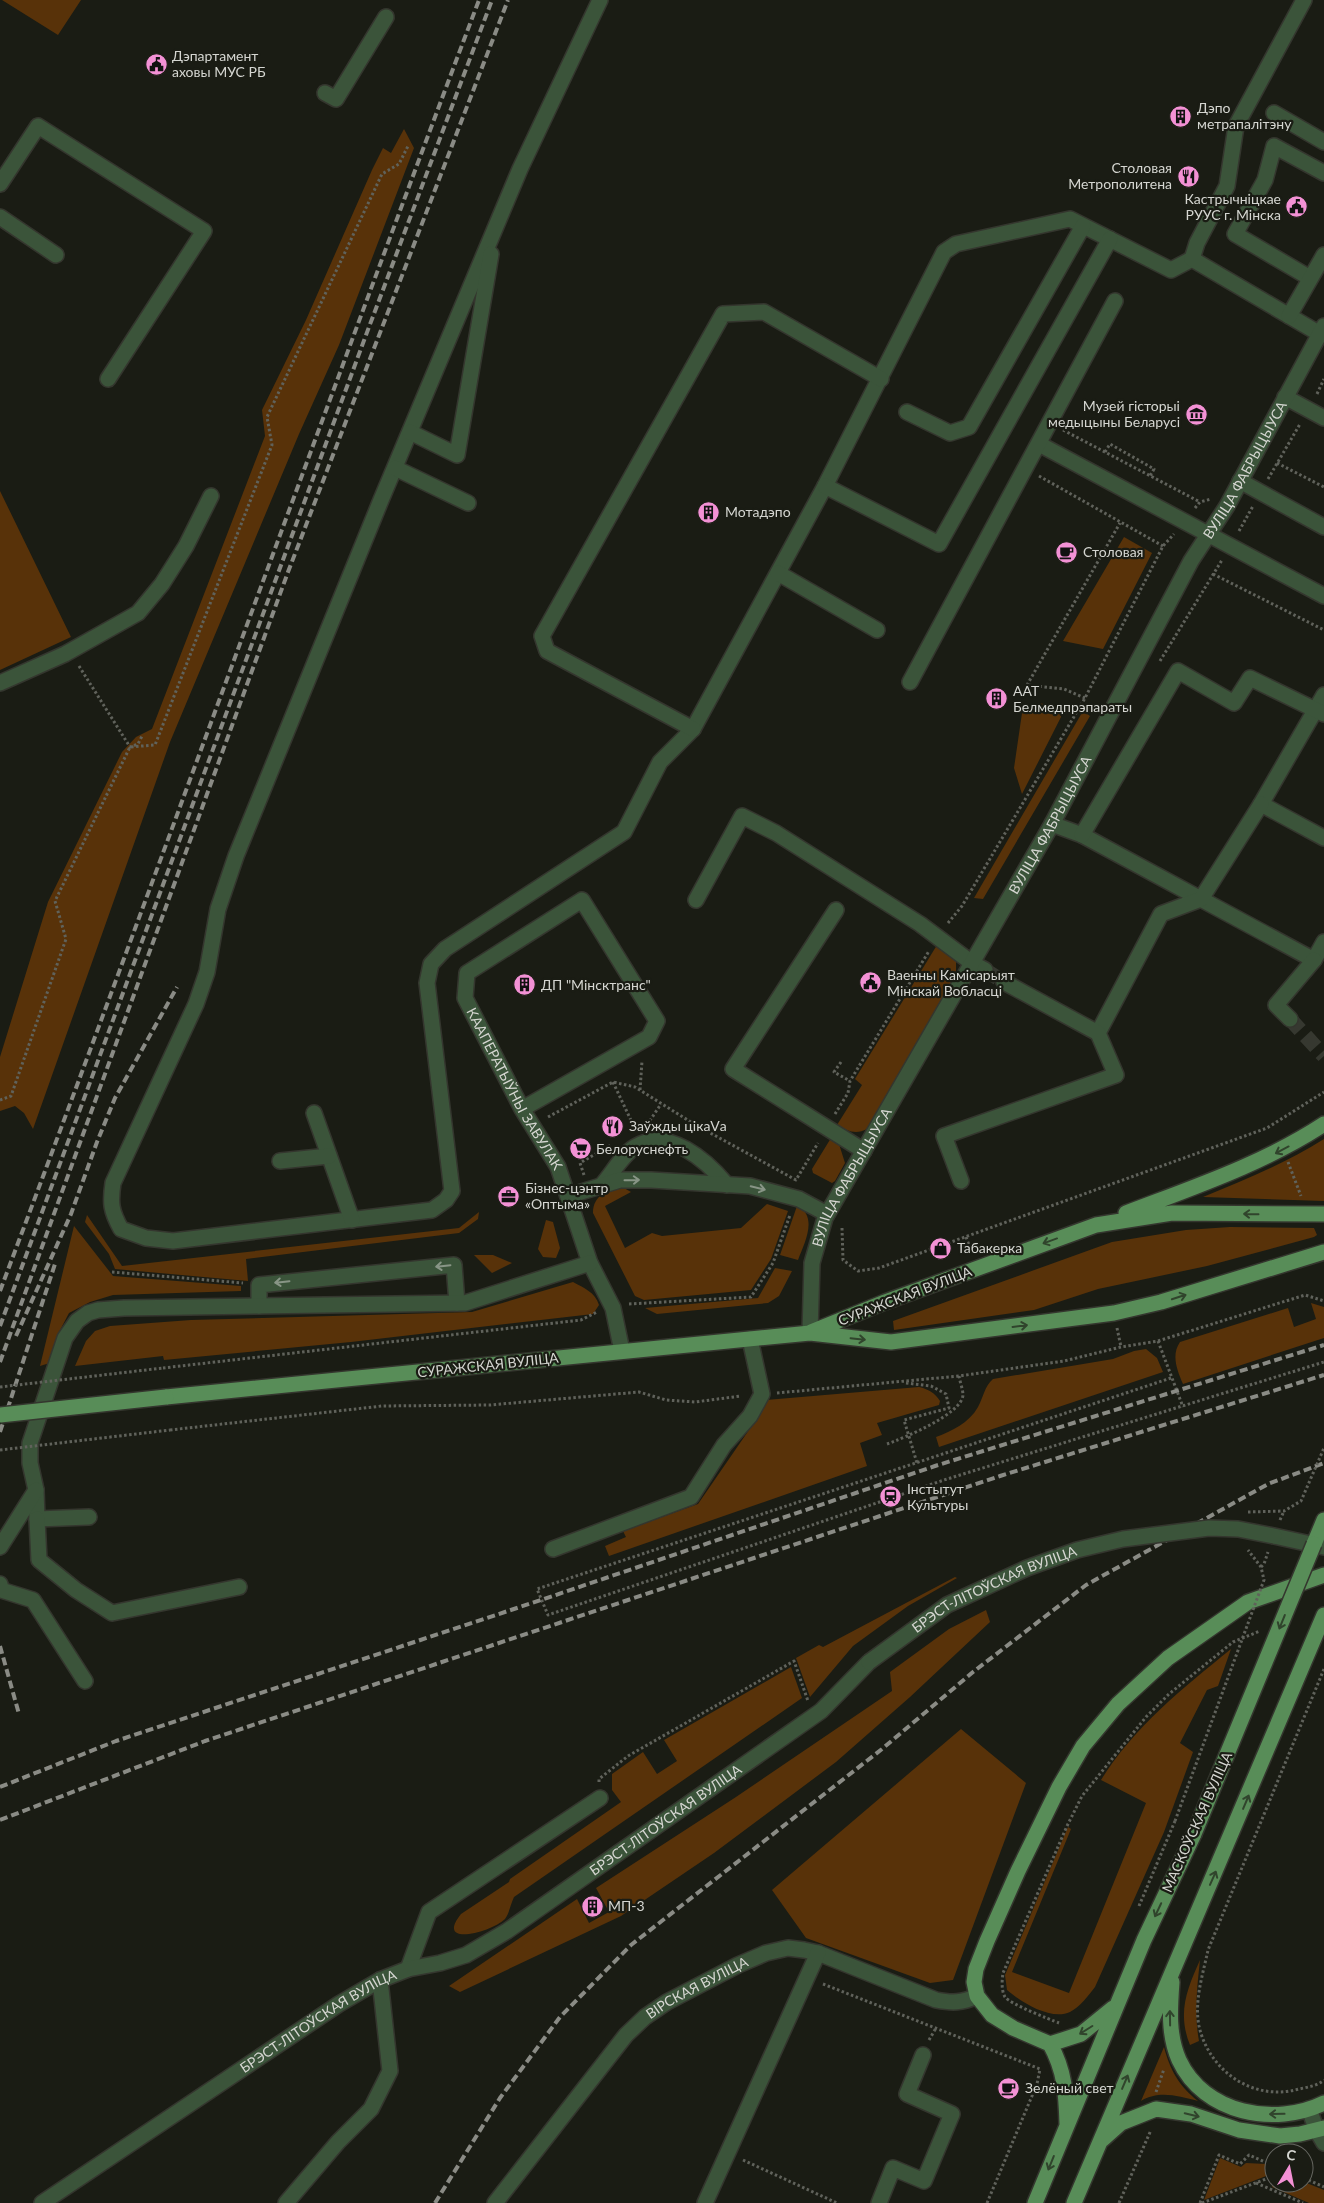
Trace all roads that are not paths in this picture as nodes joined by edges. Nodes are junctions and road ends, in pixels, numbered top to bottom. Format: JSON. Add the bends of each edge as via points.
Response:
{"nodes":[{"id":1,"x":600,"y":0,"type":"edge"},
{"id":2,"x":1304,"y":0,"type":"edge"},
{"id":3,"x":386,"y":17,"type":"dead end"},
{"id":4,"x":325,"y":93,"type":"dead end"},
{"id":5,"x":1274,"y":113,"type":"dead end"},
{"id":6,"x":1324,"y":142,"type":"edge"},
{"id":7,"x":1324,"y":173,"type":"edge"},
{"id":8,"x":0,"y":184,"type":"edge"},
{"id":9,"x":0,"y":217,"type":"edge"},
{"id":10,"x":1083,"y":226,"type":"junction"},
{"id":11,"x":495,"y":229,"type":"junction"},
{"id":12,"x":1110,"y":239,"type":"junction"},
{"id":13,"x":56,"y":255,"type":"dead end"},
{"id":14,"x":1324,"y":255,"type":"edge"},
{"id":15,"x":1192,"y":259,"type":"junction"},
{"id":16,"x":1310,"y":278,"type":"junction"},
{"id":17,"x":1115,"y":301,"type":"dead end"},
{"id":18,"x":1289,"y":316,"type":"junction"},
{"id":19,"x":1322,"y":330,"type":"edge"},
{"id":20,"x":108,"y":379,"type":"dead end"},
{"id":21,"x":881,"y":379,"type":"junction"},
{"id":22,"x":1285,"y":397,"type":"junction"},
{"id":23,"x":907,"y":412,"type":"dead end"},
{"id":24,"x":1324,"y":418,"type":"edge"},
{"id":25,"x":410,"y":432,"type":"junction"},
{"id":26,"x":1039,"y":444,"type":"junction"},
{"id":27,"x":395,"y":468,"type":"junction"},
{"id":28,"x":1240,"y":481,"type":"junction"},
{"id":29,"x":825,"y":486,"type":"junction"},
{"id":30,"x":211,"y":496,"type":"dead end"},
{"id":31,"x":468,"y":503,"type":"dead end"},
{"id":32,"x":1324,"y":526,"type":"edge"},
{"id":33,"x":1209,"y":534,"type":"junction"},
{"id":34,"x":778,"y":573,"type":"junction"},
{"id":35,"x":1324,"y":596,"type":"edge"},
{"id":36,"x":877,"y":630,"type":"dead end"},
{"id":37,"x":910,"y":682,"type":"dead end"},
{"id":38,"x":0,"y":683,"type":"edge"},
{"id":39,"x":1324,"y":695,"type":"edge"},
{"id":40,"x":1320,"y":712,"type":"edge"},
{"id":41,"x":693,"y":729,"type":"junction"},
{"id":42,"x":1261,"y":804,"type":"junction"},
{"id":43,"x":1052,"y":824,"type":"junction"},
{"id":44,"x":1082,"y":835,"type":"junction"},
{"id":45,"x":1324,"y":838,"type":"edge"},
{"id":46,"x":1201,"y":899,"type":"junction"},
{"id":47,"x":696,"y":900,"type":"dead end"},
{"id":48,"x":836,"y":910,"type":"dead end"},
{"id":49,"x":1324,"y":942,"type":"edge"},
{"id":50,"x":1314,"y":960,"type":"junction"},
{"id":51,"x":978,"y":967,"type":"junction"},
{"id":52,"x":1004,"y":982,"type":"tunnel mouth"},
{"id":53,"x":1290,"y":1019,"type":"tunnel mouth"},
{"id":54,"x":1098,"y":1033,"type":"junction"},
{"id":55,"x":522,"y":1109,"type":"junction"},
{"id":56,"x":314,"y":1113,"type":"dead end"},
{"id":57,"x":1324,"y":1124,"type":"edge"},
{"id":58,"x":864,"y":1151,"type":"junction"},
{"id":59,"x":329,"y":1156,"type":"junction"},
{"id":60,"x":280,"y":1161,"type":"dead end"},
{"id":61,"x":961,"y":1181,"type":"dead end"},
{"id":62,"x":727,"y":1185,"type":"junction"},
{"id":63,"x":596,"y":1187,"type":"junction"},
{"id":64,"x":568,"y":1196,"type":"junction"},
{"id":65,"x":827,"y":1214,"type":"junction"},
{"id":66,"x":1324,"y":1214,"type":"edge"},
{"id":67,"x":352,"y":1220,"type":"junction"},
{"id":68,"x":1096,"y":1225,"type":"junction"},
{"id":69,"x":1324,"y":1252,"type":"edge"},
{"id":70,"x":590,"y":1263,"type":"junction"},
{"id":71,"x":457,"y":1303,"type":"junction"},
{"id":72,"x":259,"y":1306,"type":"junction"},
{"id":73,"x":810,"y":1333,"type":"junction"},
{"id":74,"x":750,"y":1339,"type":"junction"},
{"id":75,"x":622,"y":1351,"type":"junction"},
{"id":76,"x":0,"y":1416,"type":"edge"},
{"id":77,"x":36,"y":1490,"type":"junction"},
{"id":78,"x":89,"y":1517,"type":"dead end"},
{"id":79,"x":36,"y":1519,"type":"junction"},
{"id":80,"x":1324,"y":1520,"type":"edge"},
{"id":81,"x":1319,"y":1546,"type":"edge"},
{"id":82,"x":0,"y":1547,"type":"edge"},
{"id":83,"x":552,"y":1549,"type":"dead end"},
{"id":84,"x":1324,"y":1575,"type":"edge"},
{"id":85,"x":240,"y":1587,"type":"dead end"},
{"id":86,"x":0,"y":1588,"type":"edge"},
{"id":87,"x":1324,"y":1615,"type":"edge"},
{"id":88,"x":84,"y":1681,"type":"dead end"},
{"id":89,"x":600,"y":1798,"type":"road end"},
{"id":90,"x":818,"y":1953,"type":"junction"},
{"id":91,"x":408,"y":1968,"type":"junction"},
{"id":92,"x":1173,"y":1970,"type":"junction"},
{"id":93,"x":380,"y":1980,"type":"junction"},
{"id":94,"x":977,"y":1996,"type":"junction"},
{"id":95,"x":1116,"y":2006,"type":"junction"},
{"id":96,"x":1050,"y":2044,"type":"junction"},
{"id":97,"x":923,"y":2055,"type":"dead end"},
{"id":98,"x":1324,"y":2103,"type":"edge"},
{"id":99,"x":1309,"y":2110,"type":"junction"},
{"id":100,"x":1067,"y":2124,"type":"junction"},
{"id":101,"x":1322,"y":2134,"type":"edge"},
{"id":102,"x":1099,"y":2143,"type":"junction"},
{"id":103,"x":42,"y":2203,"type":"edge"},
{"id":104,"x":286,"y":2203,"type":"edge"},
{"id":105,"x":495,"y":2203,"type":"edge"},
{"id":106,"x":705,"y":2203,"type":"edge"},
{"id":107,"x":880,"y":2203,"type":"edge"},
{"id":108,"x":1035,"y":2203,"type":"edge"},
{"id":109,"x":1074,"y":2203,"type":"edge"}],
"edges":[{"from":1,"to":11,"type":"street"},
{"from":2,"to":15,"type":"street","via":[[1236,126],[1227,186]]},
{"from":3,"to":4,"type":"street","via":[[336,99]]},
{"from":5,"to":6,"type":"street"},
{"from":7,"to":16,"type":"street","via":[[1274,146],[1265,180],[1235,234]]},
{"from":8,"to":20,"type":"street","via":[[38,126],[204,231]]},
{"from":9,"to":13,"type":"street"},
{"from":10,"to":12,"type":"street"},
{"from":10,"to":21,"type":"street","via":[[1070,219],[956,244],[944,252]]},
{"from":10,"to":23,"type":"street","via":[[969,427],[950,433]]},
{"from":11,"to":25,"type":"street"},
{"from":11,"to":25,"type":"street","via":[[457,455]]},
{"from":12,"to":15,"type":"street","via":[[1171,270]]},
{"from":12,"to":29,"type":"street","via":[[939,544]]},
{"from":14,"to":16,"type":"street"},
{"from":15,"to":18,"type":"street"},
{"from":16,"to":18,"type":"street"},
{"from":17,"to":26,"type":"street"},
{"from":18,"to":19,"type":"street"},
{"from":19,"to":22,"type":"street","name":"ВУЛІЦА ФАБРЫЦЫУСА"},
{"from":21,"to":29,"type":"street"},
{"from":21,"to":41,"type":"street","via":[[764,312],[723,314],[542,636],[547,651]]},
{"from":22,"to":24,"type":"street"},
{"from":22,"to":28,"type":"street","name":"ВУЛІЦА ФАБРЫЦЫУСА"},
{"from":25,"to":27,"type":"street"},
{"from":26,"to":33,"type":"street"},
{"from":26,"to":37,"type":"street"},
{"from":27,"to":31,"type":"street"},
{"from":27,"to":67,"type":"street","via":[[236,856],[218,910],[207,972],[196,1004],[113,1183],[110,1200],[120,1229],[146,1238],[173,1240]]},
{"from":28,"to":32,"type":"street"},
{"from":28,"to":33,"type":"street","name":"ВУЛІЦА ФАБРЫЦЫУСА"},
{"from":29,"to":34,"type":"street"},
{"from":30,"to":38,"type":"street","via":[[186,546],[162,584],[138,613],[65,654]]},
{"from":33,"to":35,"type":"street"},
{"from":33,"to":43,"type":"street","name":"ВУЛІЦА ФАБРЫЦЫУСА","via":[[1191,561]]},
{"from":34,"to":36,"type":"street"},
{"from":34,"to":41,"type":"street"},
{"from":39,"to":40,"type":"street"},
{"from":40,"to":42,"type":"street"},
{"from":40,"to":44,"type":"street","via":[[1250,678],[1234,704],[1178,671]]},
{"from":41,"to":67,"type":"street","via":[[660,762],[624,832],[445,948],[430,964],[426,983],[452,1191],[432,1210]]},
{"from":42,"to":45,"type":"street"},
{"from":42,"to":46,"type":"street"},
{"from":43,"to":44,"type":"street"},
{"from":43,"to":51,"type":"street","name":"ВУЛІЦА ФАБРЫЦЫУСА"},
{"from":44,"to":46,"type":"street"},
{"from":46,"to":50,"type":"street"},
{"from":46,"to":54,"type":"street","via":[[1161,914]]},
{"from":47,"to":51,"type":"street","via":[[742,816],[776,833],[937,936]]},
{"from":48,"to":58,"type":"street","via":[[733,1069]]},
{"from":49,"to":50,"type":"street"},
{"from":50,"to":53,"type":"street","via":[[1276,1005]]},
{"from":51,"to":58,"type":"street","name":"ВУЛІЦА ФАБРЫЦЫУСА"},
{"from":52,"to":54,"type":"street"},
{"from":54,"to":61,"type":"street","via":[[1116,1075],[944,1136]]},
{"from":55,"to":55,"type":"street","name":"КААПЕРАТЫЎНЫ ЗАВУЛАК","via":[[465,998],[467,973],[582,900],[657,1021],[649,1037],[643,1041]]},
{"from":55,"to":64,"type":"street","name":"КААПЕРАТЫЎНЫ ЗАВУЛАК","via":[[558,1167]]},
{"from":56,"to":59,"type":"street"},
{"from":57,"to":68,"type":"main road","one_way":true,"via":[[1281,1151],[1246,1167]]},
{"from":58,"to":65,"type":"street","name":"ВУЛІЦА ФАБРЫЦЫУСА"},
{"from":59,"to":60,"type":"street"},
{"from":59,"to":67,"type":"street"},
{"from":63,"to":62,"type":"street","one_way":true,"via":[[620,1180]]},
{"from":62,"to":63,"type":"street","via":[[677,1143],[649,1141],[633,1148]]},
{"from":62,"to":65,"type":"street","one_way":true,"via":[[750,1186],[799,1199]]},
{"from":63,"to":64,"type":"street"},
{"from":64,"to":70,"type":"street","name":"КААПЕРАТЫЎНЫ ЗАВУЛАК"},
{"from":65,"to":73,"type":"street","name":"ВУЛІЦА ФАБРЫЦЫУСА","via":[[812,1263]]},
{"from":66,"to":68,"type":"main road","name":"СУРАЖСКАЯ ВУЛІЦА","one_way":true,"via":[[1172,1213]]},
{"from":68,"to":73,"type":"main road","name":"СУРАЖСКАЯ ВУЛІЦА","one_way":true,"via":[[885,1302]]},
{"from":73,"to":69,"type":"main road","name":"СУРАЖСКАЯ ВУЛІЦА","one_way":true,"via":[[891,1342],[1114,1313],[1161,1302]]},
{"from":70,"to":71,"type":"street"},
{"from":70,"to":75,"type":"street","name":"КААПЕРАТЫЎНЫ ЗАВУЛАК","via":[[613,1308]]},
{"from":71,"to":72,"type":"street"},
{"from":71,"to":72,"type":"street","one_way":true,"via":[[454,1265],[259,1285]]},
{"from":72,"to":77,"type":"street","via":[[98,1310],[77,1321],[65,1338],[30,1442],[30,1463]]},
{"from":73,"to":74,"type":"main road","name":"СУРАЖСКАЯ ВУЛІЦА"},
{"from":74,"to":75,"type":"main road","name":"СУРАЖСКАЯ ВУЛІЦА"},
{"from":74,"to":83,"type":"street","via":[[762,1394],[750,1416],[724,1445],[691,1497]]},
{"from":75,"to":76,"type":"main road","name":"СУРАЖСКАЯ ВУЛІЦА","bridge":true},
{"from":77,"to":79,"type":"street"},
{"from":77,"to":82,"type":"street"},
{"from":78,"to":79,"type":"street"},
{"from":79,"to":85,"type":"street","via":[[39,1560],[76,1590],[112,1613]]},
{"from":80,"to":81,"type":"main road","name":"МАСКОЎСКАЯ ВУЛІЦА"},
{"from":81,"to":91,"type":"street","name":"БРЭСТ-ЛІТОЎСКАЯ ВУЛІЦА","bridge":true,"via":[[1238,1529],[1209,1528],[1123,1539],[1077,1550],[1027,1568],[947,1606],[869,1662],[821,1711],[507,1931],[466,1955]]},
{"from":81,"to":95,"type":"main road","name":"МАСКОЎСКАЯ ВУЛІЦА","one_way":true,"bridge":true},
{"from":84,"to":94,"type":"main road","via":[[1248,1602],[1168,1658],[1118,1704],[1084,1746],[1051,1802],[976,1969]]},
{"from":86,"to":88,"type":"street","via":[[33,1600]]},
{"from":92,"to":87,"type":"main road","one_way":true},
{"from":89,"to":91,"type":"street","via":[[429,1912]]},
{"from":90,"to":94,"type":"street","name":"ВІРСКАЯ ВУЛІЦА","via":[[936,2000],[965,2002]]},
{"from":90,"to":105,"type":"street","name":"ВІРСКАЯ ВУЛІЦА","via":[[788,1948],[766,1953],[645,2017],[602,2065]]},
{"from":90,"to":106,"type":"street"},
{"from":91,"to":93,"type":"street","name":"БРЭСТ-ЛІТОЎСКАЯ ВУЛІЦА"},
{"from":99,"to":92,"type":"main road","one_way":true,"via":[[1276,2115],[1244,2111],[1215,2101],[1196,2084],[1179,2061],[1170,2032]]},
{"from":102,"to":92,"type":"main road","one_way":true},
{"from":93,"to":103,"type":"street","name":"БРЭСТ-ЛІТОЎСКАЯ ВУЛІЦА","via":[[339,2004]]},
{"from":93,"to":104,"type":"street","via":[[390,2071],[371,2109]]},
{"from":94,"to":96,"type":"main road","via":[[992,2015]]},
{"from":95,"to":96,"type":"main road","one_way":true,"via":[[1081,2034]]},
{"from":95,"to":100,"type":"main road","name":"МАСКОЎСКАЯ ВУЛІЦА"},
{"from":96,"to":100,"type":"main road","via":[[1065,2083]]},
{"from":97,"to":107,"type":"street","via":[[907,2094],[952,2114],[924,2181],[893,2168]]},
{"from":98,"to":99,"type":"main road"},
{"from":99,"to":101,"type":"street"},
{"from":100,"to":108,"type":"main road","name":"МАСКОЎСКАЯ ВУЛІЦА","one_way":true},
{"from":102,"to":101,"type":"main road","one_way":true,"via":[[1121,2123],[1156,2109],[1191,2114],[1239,2130],[1272,2135]]},
{"from":102,"to":109,"type":"main road"}]}
